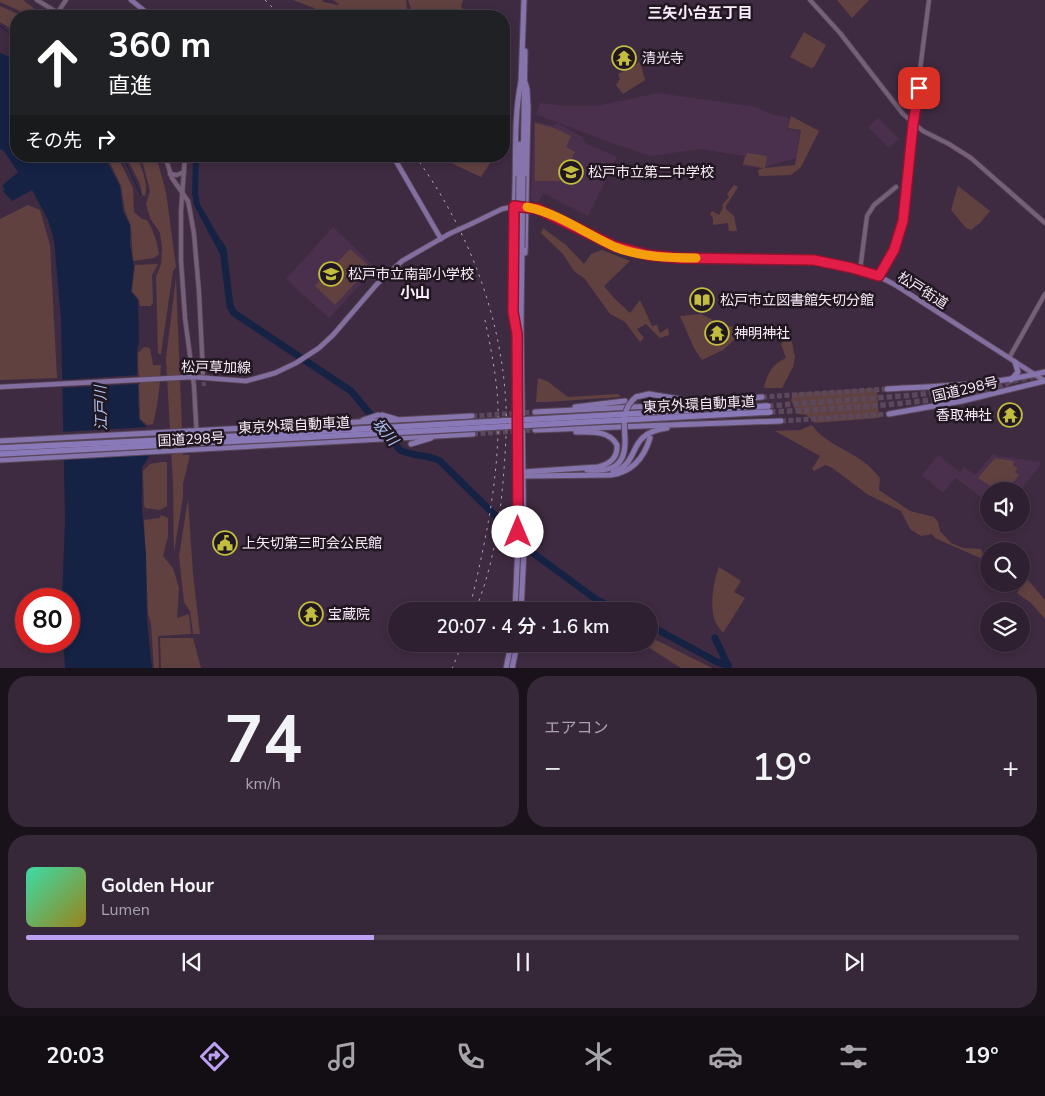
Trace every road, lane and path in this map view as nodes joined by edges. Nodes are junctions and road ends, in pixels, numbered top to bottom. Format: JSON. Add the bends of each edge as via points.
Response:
{"nodes":[{"id":1,"x":38,"y":0,"type":"edge"},
{"id":2,"x":131,"y":0,"type":"edge"},
{"id":3,"x":524,"y":0,"type":"edge"},
{"id":4,"x":810,"y":0,"type":"edge"},
{"id":5,"x":929,"y":0,"type":"edge"},
{"id":6,"x":55,"y":10,"type":"edge"},
{"id":7,"x":144,"y":10,"type":"edge"},
{"id":8,"x":523,"y":82,"type":"junction"},
{"id":9,"x":523,"y":95,"type":"junction"},
{"id":10,"x":523,"y":107,"type":"junction"},
{"id":11,"x":913,"y":124,"type":"junction"},
{"id":12,"x":167,"y":162,"type":"edge"},
{"id":13,"x":185,"y":162,"type":"edge"},
{"id":14,"x":396,"y":162,"type":"edge"},
{"id":15,"x":184,"y":172,"type":"junction"},
{"id":16,"x":170,"y":174,"type":"junction"},
{"id":17,"x":896,"y":188,"type":"dead end"},
{"id":18,"x":182,"y":193,"type":"junction"},
{"id":19,"x":514,"y":206,"type":"junction"},
{"id":20,"x":526,"y":207,"type":"junction"},
{"id":21,"x":1045,"y":223,"type":"edge"},
{"id":22,"x":441,"y":239,"type":"junction"},
{"id":23,"x":520,"y":248,"type":"junction"},
{"id":24,"x":860,"y":270,"type":"junction"},
{"id":25,"x":879,"y":276,"type":"junction"},
{"id":26,"x":1045,"y":294,"type":"edge"},
{"id":27,"x":521,"y":326,"type":"junction"},
{"id":28,"x":517,"y":334,"type":"junction"},
{"id":29,"x":1009,"y":358,"type":"junction"},
{"id":30,"x":1015,"y":362,"type":"junction"},
{"id":31,"x":1045,"y":372,"type":"edge"},
{"id":32,"x":203,"y":373,"type":"tunnel mouth"},
{"id":33,"x":1035,"y":375,"type":"junction"},
{"id":34,"x":193,"y":377,"type":"junction"},
{"id":35,"x":1011,"y":380,"type":"junction"},
{"id":36,"x":1045,"y":381,"type":"edge"},
{"id":37,"x":0,"y":387,"type":"edge"},
{"id":38,"x":887,"y":389,"type":"tunnel mouth"},
{"id":39,"x":762,"y":397,"type":"tunnel mouth"},
{"id":40,"x":625,"y":401,"type":"dead end"},
{"id":41,"x":674,"y":402,"type":"junction"},
{"id":42,"x":548,"y":411,"type":"junction"},
{"id":43,"x":535,"y":412,"type":"tunnel mouth"},
{"id":44,"x":889,"y":414,"type":"tunnel mouth"},
{"id":45,"x":472,"y":416,"type":"tunnel mouth"},
{"id":46,"x":368,"y":420,"type":"junction"},
{"id":47,"x":400,"y":420,"type":"junction"},
{"id":48,"x":781,"y":421,"type":"tunnel mouth"},
{"id":49,"x":675,"y":426,"type":"junction"},
{"id":50,"x":197,"y":430,"type":"junction"},
{"id":51,"x":534,"y":430,"type":"tunnel mouth"},
{"id":52,"x":552,"y":430,"type":"junction"},
{"id":53,"x":473,"y":434,"type":"tunnel mouth"},
{"id":54,"x":434,"y":437,"type":"junction"},
{"id":55,"x":400,"y":438,"type":"junction"},
{"id":56,"x":650,"y":438,"type":"dead end"},
{"id":57,"x":0,"y":441,"type":"edge"},
{"id":58,"x":0,"y":448,"type":"edge"},
{"id":59,"x":198,"y":450,"type":"junction"},
{"id":60,"x":0,"y":454,"type":"edge"},
{"id":61,"x":0,"y":460,"type":"edge"},
{"id":62,"x":566,"y":469,"type":"junction"},
{"id":63,"x":518,"y":474,"type":"junction"},
{"id":64,"x":524,"y":474,"type":"junction"},
{"id":65,"x":606,"y":474,"type":"junction"},
{"id":66,"x":516,"y":602,"type":"edge"},
{"id":67,"x":521,"y":602,"type":"edge"},
{"id":68,"x":509,"y":652,"type":"edge"},
{"id":69,"x":515,"y":652,"type":"edge"},
{"id":70,"x":506,"y":668,"type":"edge"},
{"id":71,"x":512,"y":668,"type":"edge"}],
"edges":[{"from":1,"to":6,"type":"street"},
{"from":2,"to":7,"type":"main road"},
{"from":3,"to":8,"type":"highway"},
{"from":4,"to":11,"type":"street"},
{"from":5,"to":11,"type":"street"},
{"from":8,"to":9,"type":"highway"},
{"from":8,"to":9,"type":"highway"},
{"from":9,"to":10,"type":"highway"},
{"from":9,"to":10,"type":"highway"},
{"from":10,"to":19,"type":"highway"},
{"from":10,"to":20,"type":"highway"},
{"from":10,"to":23,"type":"highway","bridge":true},
{"from":11,"to":21,"type":"street","via":[[967,155]]},
{"from":11,"to":25,"type":"street","via":[[903,221],[894,250]]},
{"from":12,"to":16,"type":"street"},
{"from":13,"to":15,"type":"street"},
{"from":14,"to":22,"type":"main road"},
{"from":15,"to":16,"type":"street"},
{"from":15,"to":18,"type":"street"},
{"from":16,"to":18,"type":"street"},
{"from":17,"to":24,"type":"street","via":[[867,216]]},
{"from":18,"to":32,"type":"street","via":[[188,202],[194,234]]},
{"from":18,"to":34,"type":"street","via":[[182,270]]},
{"from":19,"to":20,"type":"main road","name":"松戸街道"},
{"from":19,"to":22,"type":"main road","name":"松戸草加線","bridge":true},
{"from":19,"to":28,"type":"highway","via":[[513,312]]},
{"from":20,"to":24,"type":"main road","name":"松戸街道","via":[[543,211],[620,249],[648,255],[803,259]]},
{"from":20,"to":27,"type":"highway"},
{"from":22,"to":34,"type":"main road","name":"松戸草加線","via":[[393,269],[333,335],[300,361],[253,380]]},
{"from":23,"to":27,"type":"highway"},
{"from":23,"to":28,"type":"highway"},
{"from":24,"to":25,"type":"main road","name":"松戸街道"},
{"from":25,"to":29,"type":"main road","name":"松戸街道"},
{"from":26,"to":29,"type":"street"},
{"from":27,"to":64,"type":"highway"},
{"from":28,"to":63,"type":"highway"},
{"from":29,"to":30,"type":"main road","name":"松戸街道"},
{"from":30,"to":33,"type":"main road","name":"松戸街道"},
{"from":30,"to":35,"type":"highway","via":[[1018,372]]},
{"from":31,"to":33,"type":"highway","name":"国道298号"},
{"from":33,"to":35,"type":"highway","name":"国道298号"},
{"from":33,"to":36,"type":"main road","name":"松戸街道"},
{"from":34,"to":37,"type":"main road","name":"松戸草加線"},
{"from":34,"to":50,"type":"street"},
{"from":35,"to":38,"type":"highway","name":"国道298号"},
{"from":36,"to":44,"type":"highway","name":"国道298号"},
{"from":39,"to":41,"type":"highway"},
{"from":40,"to":42,"type":"highway"},
{"from":41,"to":42,"type":"highway"},
{"from":41,"to":62,"type":"highway","bridge":true,"via":[[649,394],[636,397],[625,412],[624,455],[620,462],[602,470]]},
{"from":42,"to":43,"type":"highway"},
{"from":45,"to":47,"type":"highway"},
{"from":46,"to":47,"type":"highway"},
{"from":46,"to":47,"type":"highway","via":[[380,415]]},
{"from":46,"to":50,"type":"highway","name":"国道298号"},
{"from":48,"to":49,"type":"highway"},
{"from":49,"to":52,"type":"highway"},
{"from":49,"to":65,"type":"highway","via":[[646,434],[626,464],[618,471]]},
{"from":50,"to":57,"type":"highway","name":"国道298号"},
{"from":50,"to":59,"type":"street"},
{"from":51,"to":52,"type":"highway"},
{"from":52,"to":62,"type":"highway","via":[[600,433],[612,438],[617,446],[615,457],[606,465]]},
{"from":53,"to":54,"type":"highway","name":"国道298号"},
{"from":54,"to":55,"type":"highway","name":"国道298号"},
{"from":54,"to":55,"type":"highway","via":[[409,444]]},
{"from":55,"to":59,"type":"highway","name":"国道298号"},
{"from":56,"to":65,"type":"highway","via":[[635,465],[620,473]]},
{"from":58,"to":60,"type":"highway","name":"東京外環自動車道","bridge":true,"via":[[769,409]]},
{"from":59,"to":61,"type":"highway","name":"国道298号"},
{"from":62,"to":64,"type":"highway"},
{"from":63,"to":64,"type":"highway"},
{"from":63,"to":66,"type":"highway"},
{"from":64,"to":65,"type":"highway"},
{"from":64,"to":67,"type":"highway"},
{"from":68,"to":70,"type":"highway"},
{"from":69,"to":71,"type":"highway"}]}
